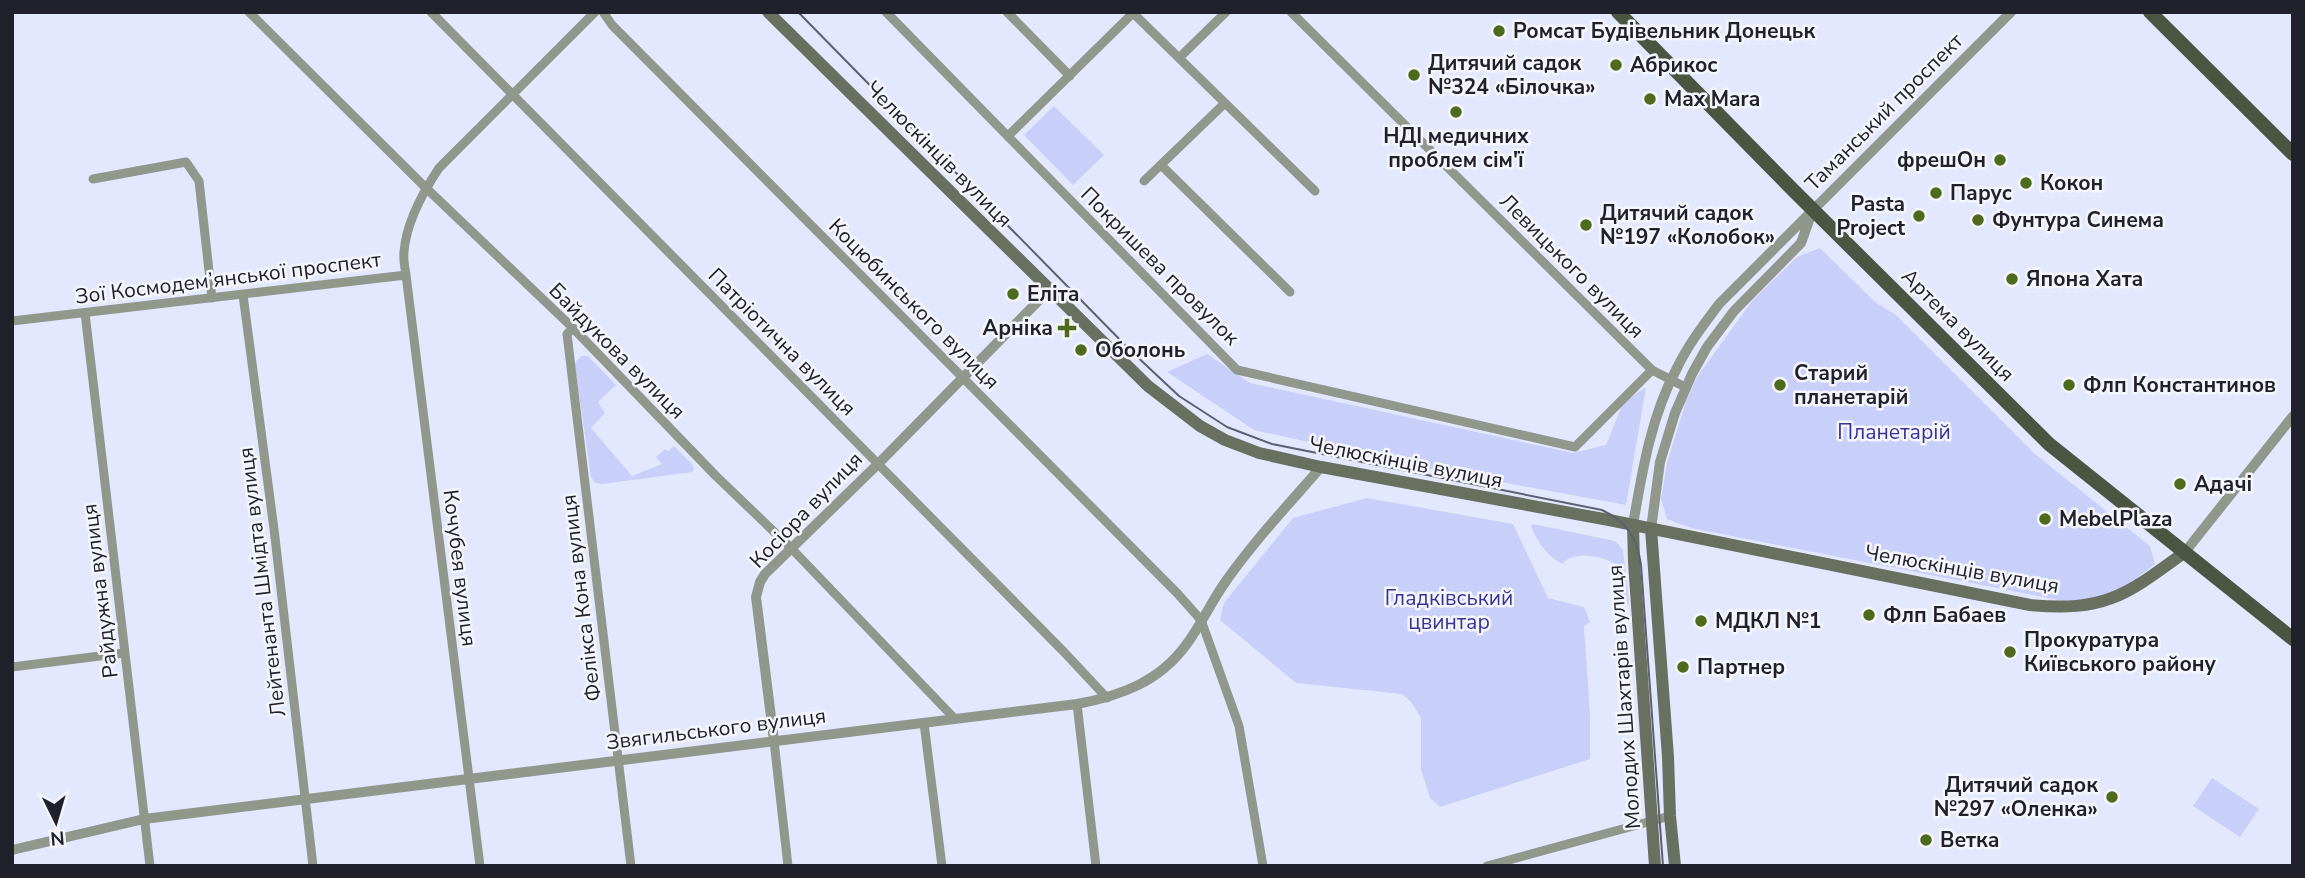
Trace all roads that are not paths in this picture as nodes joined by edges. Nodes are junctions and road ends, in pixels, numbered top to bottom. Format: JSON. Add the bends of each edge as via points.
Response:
{"nodes":[{"id":1,"x":249,"y":12,"type":"edge"},
{"id":2,"x":431,"y":12,"type":"edge"},
{"id":3,"x":596,"y":12,"type":"edge"},
{"id":4,"x":603,"y":12,"type":"edge"},
{"id":5,"x":768,"y":12,"type":"edge"},
{"id":6,"x":886,"y":12,"type":"edge"},
{"id":7,"x":1007,"y":12,"type":"edge"},
{"id":8,"x":1226,"y":12,"type":"edge"},
{"id":9,"x":1291,"y":12,"type":"edge"},
{"id":10,"x":1618,"y":12,"type":"edge"},
{"id":11,"x":2011,"y":12,"type":"edge"},
{"id":12,"x":2150,"y":12,"type":"edge"},
{"id":13,"x":1132,"y":13,"type":"edge"},
{"id":14,"x":1179,"y":58,"type":"junction"},
{"id":15,"x":1070,"y":76,"type":"junction"},
{"id":16,"x":512,"y":94,"type":"junction"},
{"id":17,"x":1224,"y":104,"type":"junction"},
{"id":18,"x":1008,"y":136,"type":"junction"},
{"id":19,"x":2293,"y":155,"type":"edge"},
{"id":20,"x":1161,"y":165,"type":"junction"},
{"id":21,"x":93,"y":179,"type":"dead end"},
{"id":22,"x":1144,"y":181,"type":"dead end"},
{"id":23,"x":425,"y":187,"type":"junction"},
{"id":24,"x":1315,"y":191,"type":"dead end"},
{"id":25,"x":1813,"y":210,"type":"junction"},
{"id":26,"x":406,"y":275,"type":"junction"},
{"id":27,"x":1049,"y":290,"type":"junction"},
{"id":28,"x":1290,"y":292,"type":"dead end"},
{"id":29,"x":243,"y":295,"type":"junction"},
{"id":30,"x":212,"y":298,"type":"junction"},
{"id":31,"x":85,"y":313,"type":"junction"},
{"id":32,"x":12,"y":321,"type":"edge"},
{"id":33,"x":573,"y":328,"type":"junction"},
{"id":34,"x":1652,"y":370,"type":"junction"},
{"id":35,"x":962,"y":377,"type":"junction"},
{"id":36,"x":1671,"y":380,"type":"junction"},
{"id":37,"x":1685,"y":387,"type":"junction"},
{"id":38,"x":2293,"y":416,"type":"edge"},
{"id":39,"x":878,"y":464,"type":"junction"},
{"id":40,"x":1321,"y":467,"type":"junction"},
{"id":41,"x":1633,"y":526,"type":"junction"},
{"id":42,"x":1651,"y":529,"type":"junction"},
{"id":43,"x":791,"y":548,"type":"junction"},
{"id":44,"x":2185,"y":552,"type":"junction"},
{"id":45,"x":1201,"y":620,"type":"junction"},
{"id":46,"x":2293,"y":639,"type":"edge"},
{"id":47,"x":124,"y":653,"type":"junction"},
{"id":48,"x":12,"y":667,"type":"edge"},
{"id":49,"x":1107,"y":698,"type":"junction"},
{"id":50,"x":1077,"y":704,"type":"junction"},
{"id":51,"x":955,"y":719,"type":"junction"},
{"id":52,"x":924,"y":723,"type":"junction"},
{"id":53,"x":774,"y":741,"type":"junction"},
{"id":54,"x":618,"y":760,"type":"junction"},
{"id":55,"x":469,"y":779,"type":"junction"},
{"id":56,"x":306,"y":799,"type":"junction"},
{"id":57,"x":1670,"y":816,"type":"junction"},
{"id":58,"x":144,"y":819,"type":"junction"},
{"id":59,"x":1651,"y":821,"type":"junction"},
{"id":60,"x":12,"y":850,"type":"edge"},
{"id":61,"x":150,"y":866,"type":"edge"},
{"id":62,"x":313,"y":866,"type":"edge"},
{"id":63,"x":480,"y":866,"type":"edge"},
{"id":64,"x":631,"y":866,"type":"edge"},
{"id":65,"x":788,"y":866,"type":"edge"},
{"id":66,"x":942,"y":866,"type":"edge"},
{"id":67,"x":1096,"y":866,"type":"edge"},
{"id":68,"x":1263,"y":866,"type":"edge"},
{"id":69,"x":1487,"y":866,"type":"edge"},
{"id":70,"x":1655,"y":866,"type":"edge"},
{"id":71,"x":1675,"y":866,"type":"edge"}],
"edges":[{"from":1,"to":23,"type":"street","name":"Байдукова вулиця"},
{"from":2,"to":16,"type":"street","name":"Патріотична вулиця"},
{"from":3,"to":16,"type":"street","name":"Зої Космодем’янської проспект"},
{"from":4,"to":35,"type":"street","name":"Коцюбинського вулиця"},
{"from":5,"to":27,"type":"main road","name":"Челюскінців вулиця"},
{"from":6,"to":18,"type":"street","name":"Покришева провулок"},
{"from":7,"to":15,"type":"street"},
{"from":8,"to":14,"type":"street"},
{"from":9,"to":34,"type":"street","name":"Левицького вулиця"},
{"from":10,"to":25,"type":"main road","name":"Артема вулиця"},
{"from":11,"to":25,"type":"street","name":"Таманський проспект"},
{"from":12,"to":19,"type":"main road"},
{"from":13,"to":14,"type":"street"},
{"from":13,"to":15,"type":"street"},
{"from":14,"to":17,"type":"street"},
{"from":15,"to":18,"type":"street"},
{"from":16,"to":23,"type":"street","name":"Зої Космодем’янської проспект"},
{"from":16,"to":39,"type":"street","name":"Патріотична вулиця"},
{"from":17,"to":20,"type":"street"},
{"from":17,"to":24,"type":"street"},
{"from":18,"to":34,"type":"street","name":"Покришева провулок","via":[[1237,370],[1575,447]]},
{"from":20,"to":22,"type":"street"},
{"from":20,"to":28,"type":"street"},
{"from":21,"to":30,"type":"street","via":[[186,162],[199,181]]},
{"from":23,"to":26,"type":"street","name":"Зої Космодем’янської проспект","via":[[408,232]]},
{"from":23,"to":33,"type":"street","name":"Байдукова вулиця"},
{"from":25,"to":36,"type":"street","name":"Таманський проспект","via":[[1719,304]]},
{"from":25,"to":37,"type":"street","name":"Таманський проспект","via":[[1801,243],[1734,311]]},
{"from":25,"to":44,"type":"main road","name":"Артема вулиця","via":[[2049,444]]},
{"from":26,"to":29,"type":"street","name":"Зої Космодем’янської проспект"},
{"from":26,"to":55,"type":"street","name":"Кочубея вулиця"},
{"from":27,"to":35,"type":"street","name":"Косіора вулиця"},
{"from":27,"to":40,"type":"main road","name":"Челюскінців вулиця","via":[[1148,386],[1200,426],[1259,453]]},
{"from":29,"to":30,"type":"street","name":"Зої Космодем’янської проспект"},
{"from":29,"to":56,"type":"street","name":"Лейтенанта Шмідта вулиця"},
{"from":30,"to":31,"type":"street","name":"Зої Космодем’янської проспект"},
{"from":31,"to":32,"type":"street","name":"Зої Космодем’янської проспект"},
{"from":31,"to":47,"type":"street","name":"Райдужна вулиця"},
{"from":33,"to":43,"type":"street","name":"Байдукова вулиця"},
{"from":33,"to":54,"type":"street","name":"Фелікса Кона вулиця","via":[[566,334]]},
{"from":34,"to":36,"type":"street","name":"Левицького вулиця"},
{"from":35,"to":39,"type":"street","name":"Косіора вулиця"},
{"from":35,"to":45,"type":"street","name":"Коцюбинського вулиця"},
{"from":36,"to":37,"type":"street","name":"Левицького вулиця"},
{"from":36,"to":41,"type":"street","name":"Таманський проспект","via":[[1649,442]]},
{"from":37,"to":42,"type":"street","name":"Таманський проспект","via":[[1660,462]]},
{"from":38,"to":44,"type":"street"},
{"from":39,"to":43,"type":"street","name":"Косіора вулиця"},
{"from":39,"to":49,"type":"street","name":"Патріотична вулиця"},
{"from":40,"to":41,"type":"main road","name":"Челюскінців вулиця"},
{"from":40,"to":45,"type":"street","name":"Звягильського вулиця","via":[[1226,582]]},
{"from":41,"to":42,"type":"main road","name":"Челюскінців вулиця"},
{"from":41,"to":59,"type":"main road","name":"Молодих Шахтарів вулиця"},
{"from":42,"to":44,"type":"main road","name":"Челюскінців вулиця","via":[[2055,607],[2082,606],[2119,596]]},
{"from":42,"to":57,"type":"main road","name":"Молодих Шахтарів вулиця"},
{"from":43,"to":51,"type":"street","name":"Байдукова вулиця"},
{"from":43,"to":53,"type":"street","name":"Косіора вулиця","via":[[765,574],[757,597]]},
{"from":44,"to":46,"type":"main road","name":"Артема вулиця"},
{"from":45,"to":49,"type":"street","name":"Звягильського вулиця","via":[[1173,661],[1149,680]]},
{"from":45,"to":68,"type":"street","via":[[1239,726]]},
{"from":47,"to":48,"type":"street"},
{"from":47,"to":58,"type":"street","name":"Райдужна вулиця"},
{"from":49,"to":50,"type":"street","name":"Звягильського вулиця"},
{"from":50,"to":51,"type":"street","name":"Звягильського вулиця"},
{"from":50,"to":67,"type":"street"},
{"from":51,"to":52,"type":"street","name":"Звягильського вулиця"},
{"from":52,"to":53,"type":"street","name":"Звягильського вулиця"},
{"from":52,"to":66,"type":"street"},
{"from":53,"to":54,"type":"street","name":"Звягильського вулиця"},
{"from":53,"to":65,"type":"street","name":"Косіора вулиця"},
{"from":54,"to":55,"type":"street","name":"Звягильського вулиця"},
{"from":54,"to":64,"type":"street","name":"Фелікса Кона вулиця"},
{"from":55,"to":56,"type":"street","name":"Звягильського вулиця"},
{"from":55,"to":63,"type":"street","name":"Кочубея вулиця"},
{"from":56,"to":58,"type":"street","name":"Звягильського вулиця"},
{"from":56,"to":62,"type":"street","name":"Лейтенанта Шмідта вулиця"},
{"from":57,"to":59,"type":"street"},
{"from":57,"to":71,"type":"main road","name":"Молодих Шахтарів вулиця"},
{"from":58,"to":60,"type":"street","name":"Звягильського вулиця"},
{"from":58,"to":61,"type":"street","name":"Райдужна вулиця"},
{"from":59,"to":69,"type":"street"},
{"from":59,"to":70,"type":"main road","name":"Молодих Шахтарів вулиця"}]}
